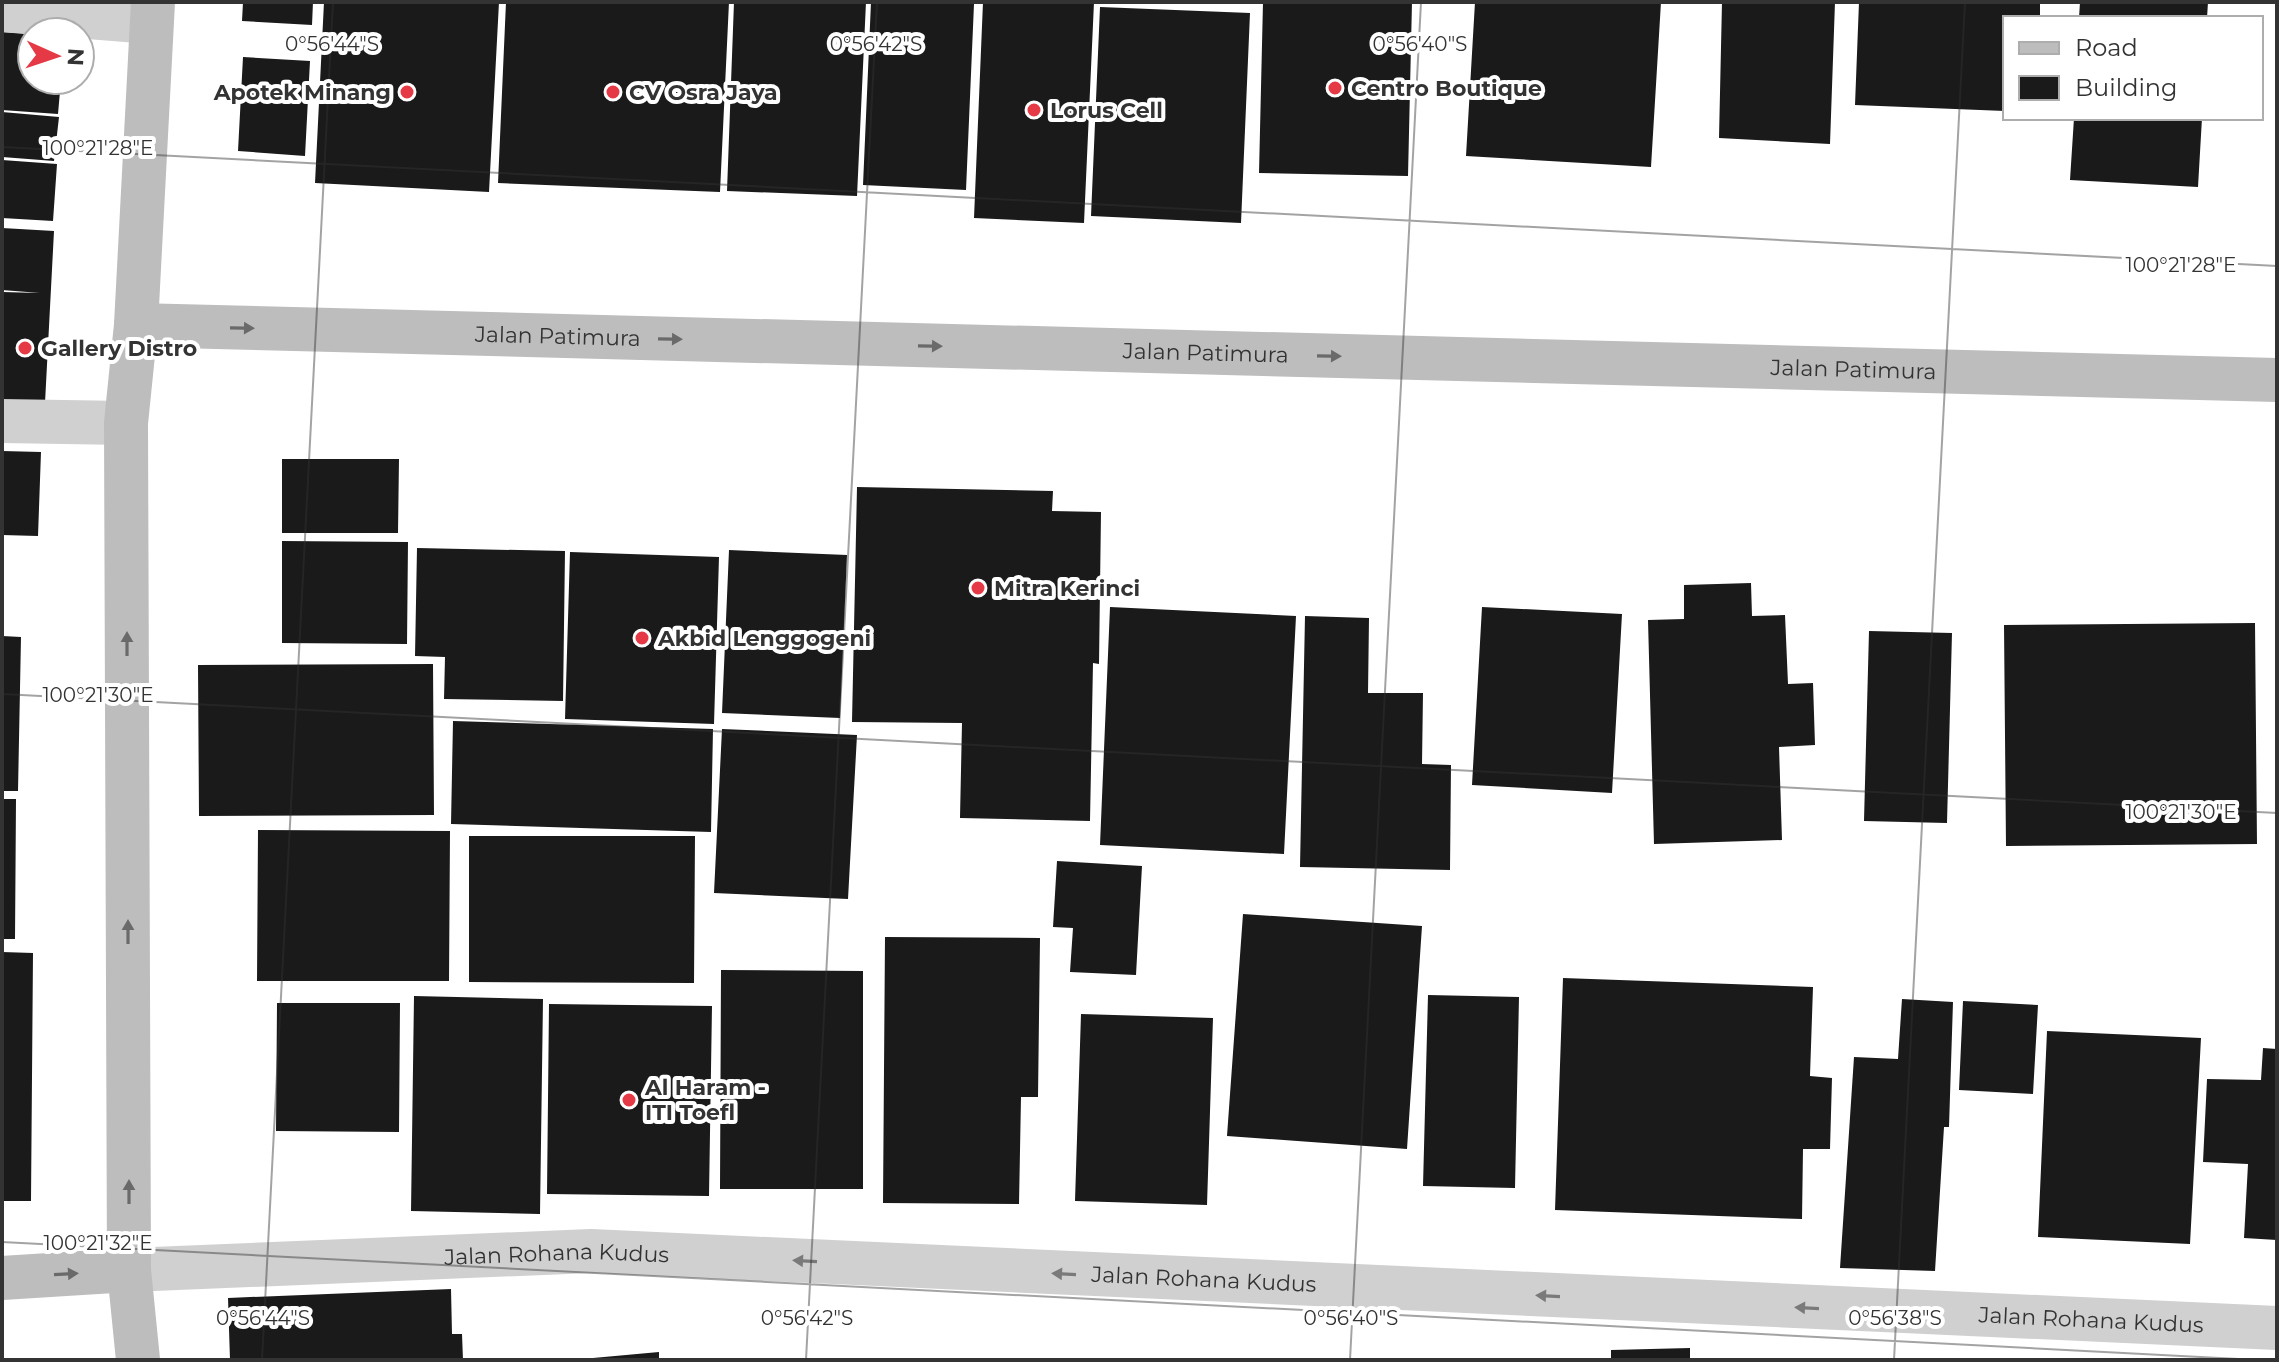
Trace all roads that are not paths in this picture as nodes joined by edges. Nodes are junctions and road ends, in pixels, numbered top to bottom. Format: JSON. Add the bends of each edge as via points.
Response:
{"nodes":[{"id":1,"x":2,"y":10,"type":"edge"},
{"id":2,"x":152,"y":12,"type":"edge"},
{"id":3,"x":136,"y":325,"type":"junction"},
{"id":4,"x":2277,"y":380,"type":"edge"},
{"id":5,"x":2,"y":421,"type":"edge"},
{"id":6,"x":126,"y":423,"type":"junction"},
{"id":7,"x":129,"y":1270,"type":"junction"},
{"id":8,"x":2,"y":1278,"type":"edge"},
{"id":9,"x":2277,"y":1328,"type":"edge"},
{"id":10,"x":138,"y":1360,"type":"edge"}],
"edges":[{"from":1,"to":2,"type":"street"},
{"from":2,"to":3,"type":"street"},
{"from":3,"to":4,"type":"street","name":"Jalan Patimura","one_way":true},
{"from":3,"to":6,"type":"street"},
{"from":5,"to":6,"type":"street"},
{"from":7,"to":6,"type":"street","one_way":true},
{"from":8,"to":7,"type":"street","one_way":true},
{"from":9,"to":7,"type":"street","name":"Jalan Rohana Kudus","one_way":true,"via":[[591,1251]]},
{"from":7,"to":10,"type":"street"}]}
